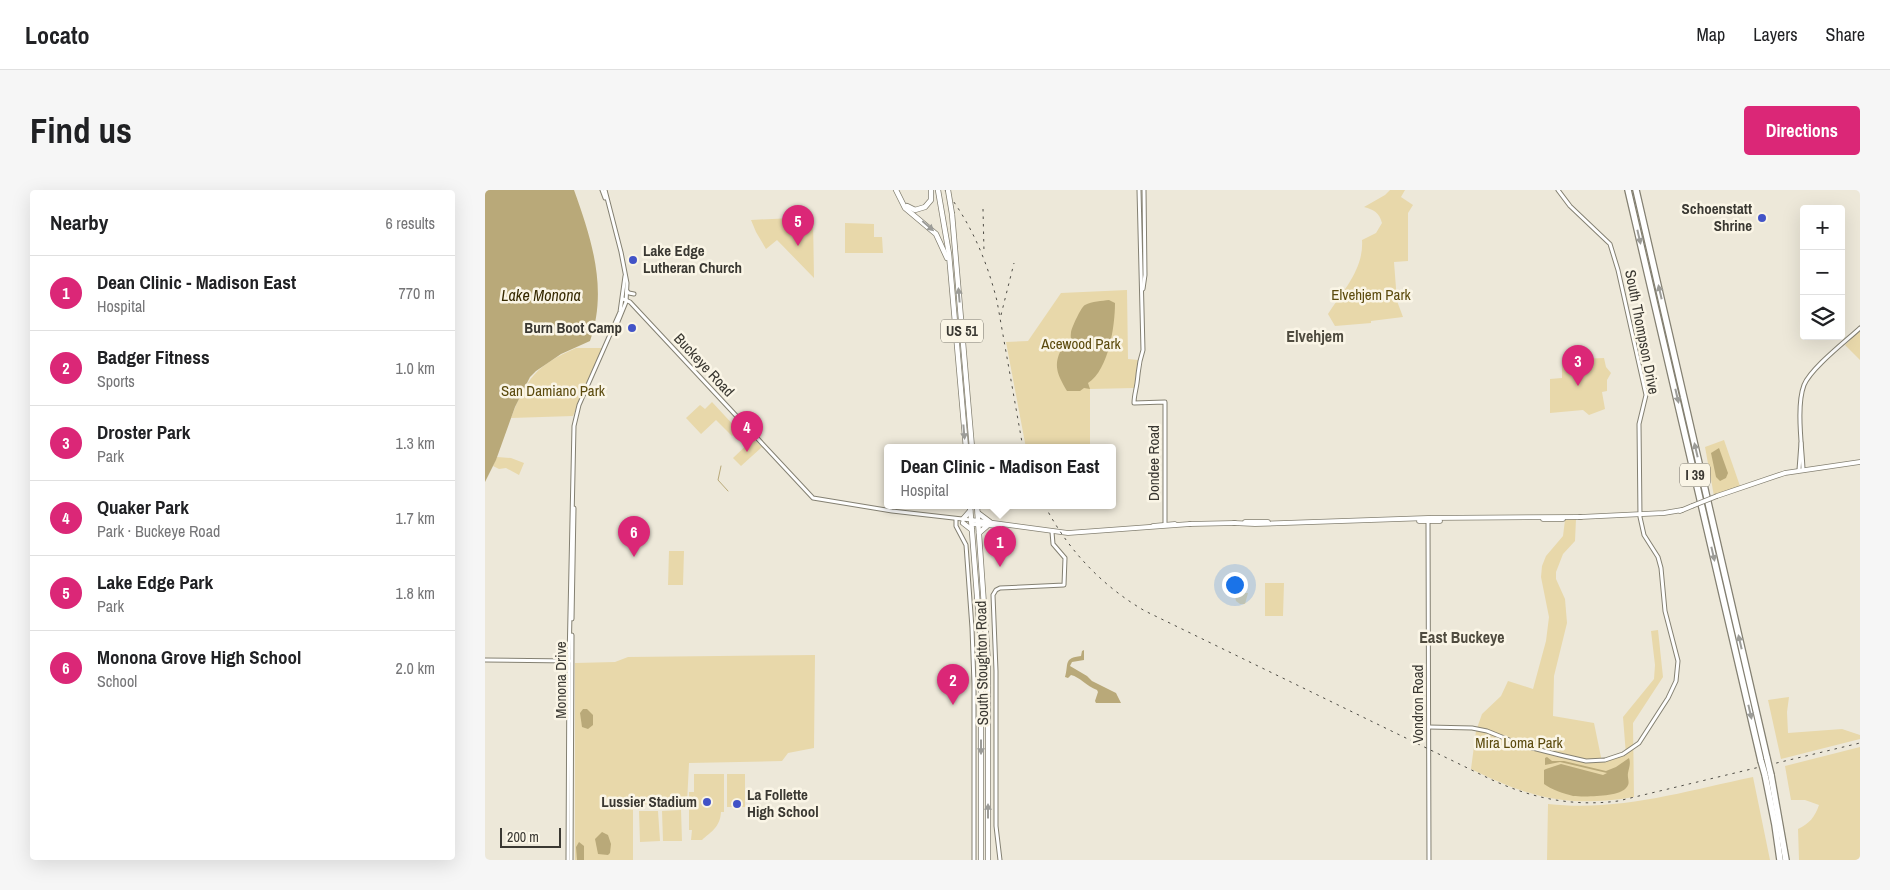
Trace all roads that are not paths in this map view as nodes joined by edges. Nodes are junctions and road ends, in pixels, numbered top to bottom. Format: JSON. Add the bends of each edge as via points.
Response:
{"nodes":[{"id":1,"x":603,"y":190,"type":"edge"},
{"id":2,"x":898,"y":190,"type":"edge"},
{"id":3,"x":931,"y":190,"type":"edge"},
{"id":4,"x":948,"y":190,"type":"edge"},
{"id":5,"x":1139,"y":190,"type":"edge"},
{"id":6,"x":1143,"y":190,"type":"edge"},
{"id":7,"x":1558,"y":190,"type":"edge"},
{"id":8,"x":1628,"y":190,"type":"edge"},
{"id":9,"x":1636,"y":190,"type":"edge"},
{"id":10,"x":938,"y":192,"type":"edge"},
{"id":11,"x":625,"y":276,"type":"junction"},
{"id":12,"x":952,"y":278,"type":"junction"},
{"id":13,"x":627,"y":291,"type":"junction"},
{"id":14,"x":634,"y":294,"type":"dead end"},
{"id":15,"x":1142,"y":295,"type":"junction"},
{"id":16,"x":624,"y":299,"type":"junction"},
{"id":17,"x":624,"y":308,"type":"junction"},
{"id":18,"x":635,"y":308,"type":"junction"},
{"id":19,"x":615,"y":326,"type":"junction"},
{"id":20,"x":1860,"y":328,"type":"edge"},
{"id":21,"x":966,"y":444,"type":"edge"},
{"id":22,"x":972,"y":444,"type":"edge"},
{"id":23,"x":1860,"y":462,"type":"edge"},
{"id":24,"x":1801,"y":470,"type":"junction"},
{"id":25,"x":970,"y":509,"type":"edge"},
{"id":26,"x":972,"y":509,"type":"edge"},
{"id":27,"x":977,"y":512,"type":"joint"},
{"id":28,"x":1640,"y":515,"type":"junction"},
{"id":29,"x":955,"y":519,"type":"junction"},
{"id":30,"x":1428,"y":520,"type":"junction"},
{"id":31,"x":963,"y":521,"type":"junction"},
{"id":32,"x":975,"y":522,"type":"junction"},
{"id":33,"x":989,"y":524,"type":"junction"},
{"id":34,"x":1165,"y":524,"type":"junction"},
{"id":35,"x":1190,"y":524,"type":"junction"},
{"id":36,"x":1138,"y":528,"type":"junction"},
{"id":37,"x":972,"y":531,"type":"junction"},
{"id":38,"x":1052,"y":532,"type":"junction"},
{"id":39,"x":979,"y":533,"type":"junction"},
{"id":40,"x":983,"y":582,"type":"junction"},
{"id":41,"x":485,"y":660,"type":"edge"},
{"id":42,"x":571,"y":661,"type":"junction"},
{"id":43,"x":1429,"y":727,"type":"junction"},
{"id":44,"x":1764,"y":759,"type":"junction"},
{"id":45,"x":1768,"y":775,"type":"junction"},
{"id":46,"x":982,"y":858,"type":"edge"},
{"id":47,"x":570,"y":860,"type":"edge"},
{"id":48,"x":974,"y":860,"type":"edge"},
{"id":49,"x":988,"y":860,"type":"edge"},
{"id":50,"x":1000,"y":860,"type":"edge"},
{"id":51,"x":1429,"y":860,"type":"edge"},
{"id":52,"x":1780,"y":860,"type":"edge"},
{"id":53,"x":1787,"y":860,"type":"edge"}],
"edges":[{"from":1,"to":11,"type":"street","name":"Monona Drive"},
{"from":2,"to":3,"type":"main road","via":[[908,206],[918,210],[928,204]]},
{"from":2,"to":12,"type":"main road","one_way":true,"via":[[905,208],[938,237],[947,254]]},
{"from":22,"to":4,"type":"main road","number":"US 51","one_way":true,"bridge":true},
{"from":5,"to":15,"type":"street"},
{"from":6,"to":15,"type":"street","via":[[1145,275]]},
{"from":7,"to":28,"type":"street","name":"South Thompson Drive","via":[[1610,244],[1614,254],[1646,395],[1639,424]]},
{"from":8,"to":44,"type":"highway","number":"I 39","one_way":true},
{"from":44,"to":9,"type":"highway","number":"I 39","one_way":true},
{"from":10,"to":12,"type":"main road","number":"US 51"},
{"from":11,"to":13,"type":"street","name":"Monona Drive"},
{"from":11,"to":16,"type":"street","name":"Monona Drive"},
{"from":12,"to":21,"type":"main road","number":"US 51","one_way":true},
{"from":13,"to":14,"type":"street"},
{"from":13,"to":16,"type":"street","name":"Monona Drive"},
{"from":15,"to":34,"type":"street","name":"Dondee Road","via":[[1143,350],[1137,367],[1134,403],[1165,402]]},
{"from":16,"to":17,"type":"street","name":"Monona Drive"},
{"from":16,"to":18,"type":"street","name":"Buckeye Road"},
{"from":16,"to":19,"type":"street","name":"Monona Drive"},
{"from":17,"to":18,"type":"street"},
{"from":17,"to":19,"type":"street","name":"Monona Drive"},
{"from":18,"to":29,"type":"street","name":"Buckeye Road","via":[[813,498]]},
{"from":19,"to":42,"type":"street","name":"Monona Drive","via":[[579,405],[573,438]]},
{"from":20,"to":24,"type":"street","via":[[1816,369],[1805,384],[1801,398]]},
{"from":23,"to":24,"type":"main road"},
{"from":24,"to":28,"type":"main road","bridge":true,"via":[[1770,477],[1666,515]]},
{"from":25,"to":31,"type":"main road"},
{"from":26,"to":32,"type":"main road","name":"South Stoughton Road"},
{"from":27,"to":32,"type":"main road","name":"South Stoughton Road"},
{"from":27,"to":33,"type":"main road"},
{"from":28,"to":30,"type":"main road"},
{"from":28,"to":43,"type":"street","name":"South Thompson Drive","via":[[1644,535],[1661,568],[1665,611],[1678,668],[1673,689],[1639,743],[1615,758],[1586,761],[1524,746],[1478,729]]},
{"from":29,"to":31,"type":"street","name":"Buckeye Road"},
{"from":29,"to":48,"type":"street","via":[[965,545],[973,645]]},
{"from":30,"to":35,"type":"main road"},
{"from":30,"to":43,"type":"street","name":"Vondron Road"},
{"from":31,"to":32,"type":"street","name":"Buckeye Road"},
{"from":31,"to":37,"type":"main road"},
{"from":32,"to":33,"type":"main road"},
{"from":32,"to":37,"type":"main road","name":"South Stoughton Road"},
{"from":32,"to":39,"type":"main road","name":"South Stoughton Road"},
{"from":32,"to":40,"type":"main road"},
{"from":33,"to":38,"type":"main road"},
{"from":33,"to":39,"type":"main road"},
{"from":34,"to":35,"type":"main road"},
{"from":34,"to":36,"type":"main road"},
{"from":35,"to":36,"type":"main road"},
{"from":36,"to":38,"type":"main road"},
{"from":37,"to":46,"type":"main road","name":"South Stoughton Road","one_way":true,"via":[[981,662]]},
{"from":38,"to":50,"type":"street","name":"South Stoughton Road","via":[[1054,545],[1065,558],[1064,585],[1000,588],[992,597]]},
{"from":39,"to":40,"type":"main road","name":"South Stoughton Road"},
{"from":49,"to":40,"type":"main road","name":"South Stoughton Road","one_way":true,"via":[[988,663]]},
{"from":41,"to":42,"type":"street"},
{"from":42,"to":47,"type":"street","name":"Monona Drive"},
{"from":43,"to":51,"type":"street","name":"Vondron Road"},
{"from":44,"to":45,"type":"highway","number":"I 39","bridge":true},
{"from":45,"to":52,"type":"highway","number":"I 39"},
{"from":45,"to":53,"type":"highway","number":"I 39"}]}
